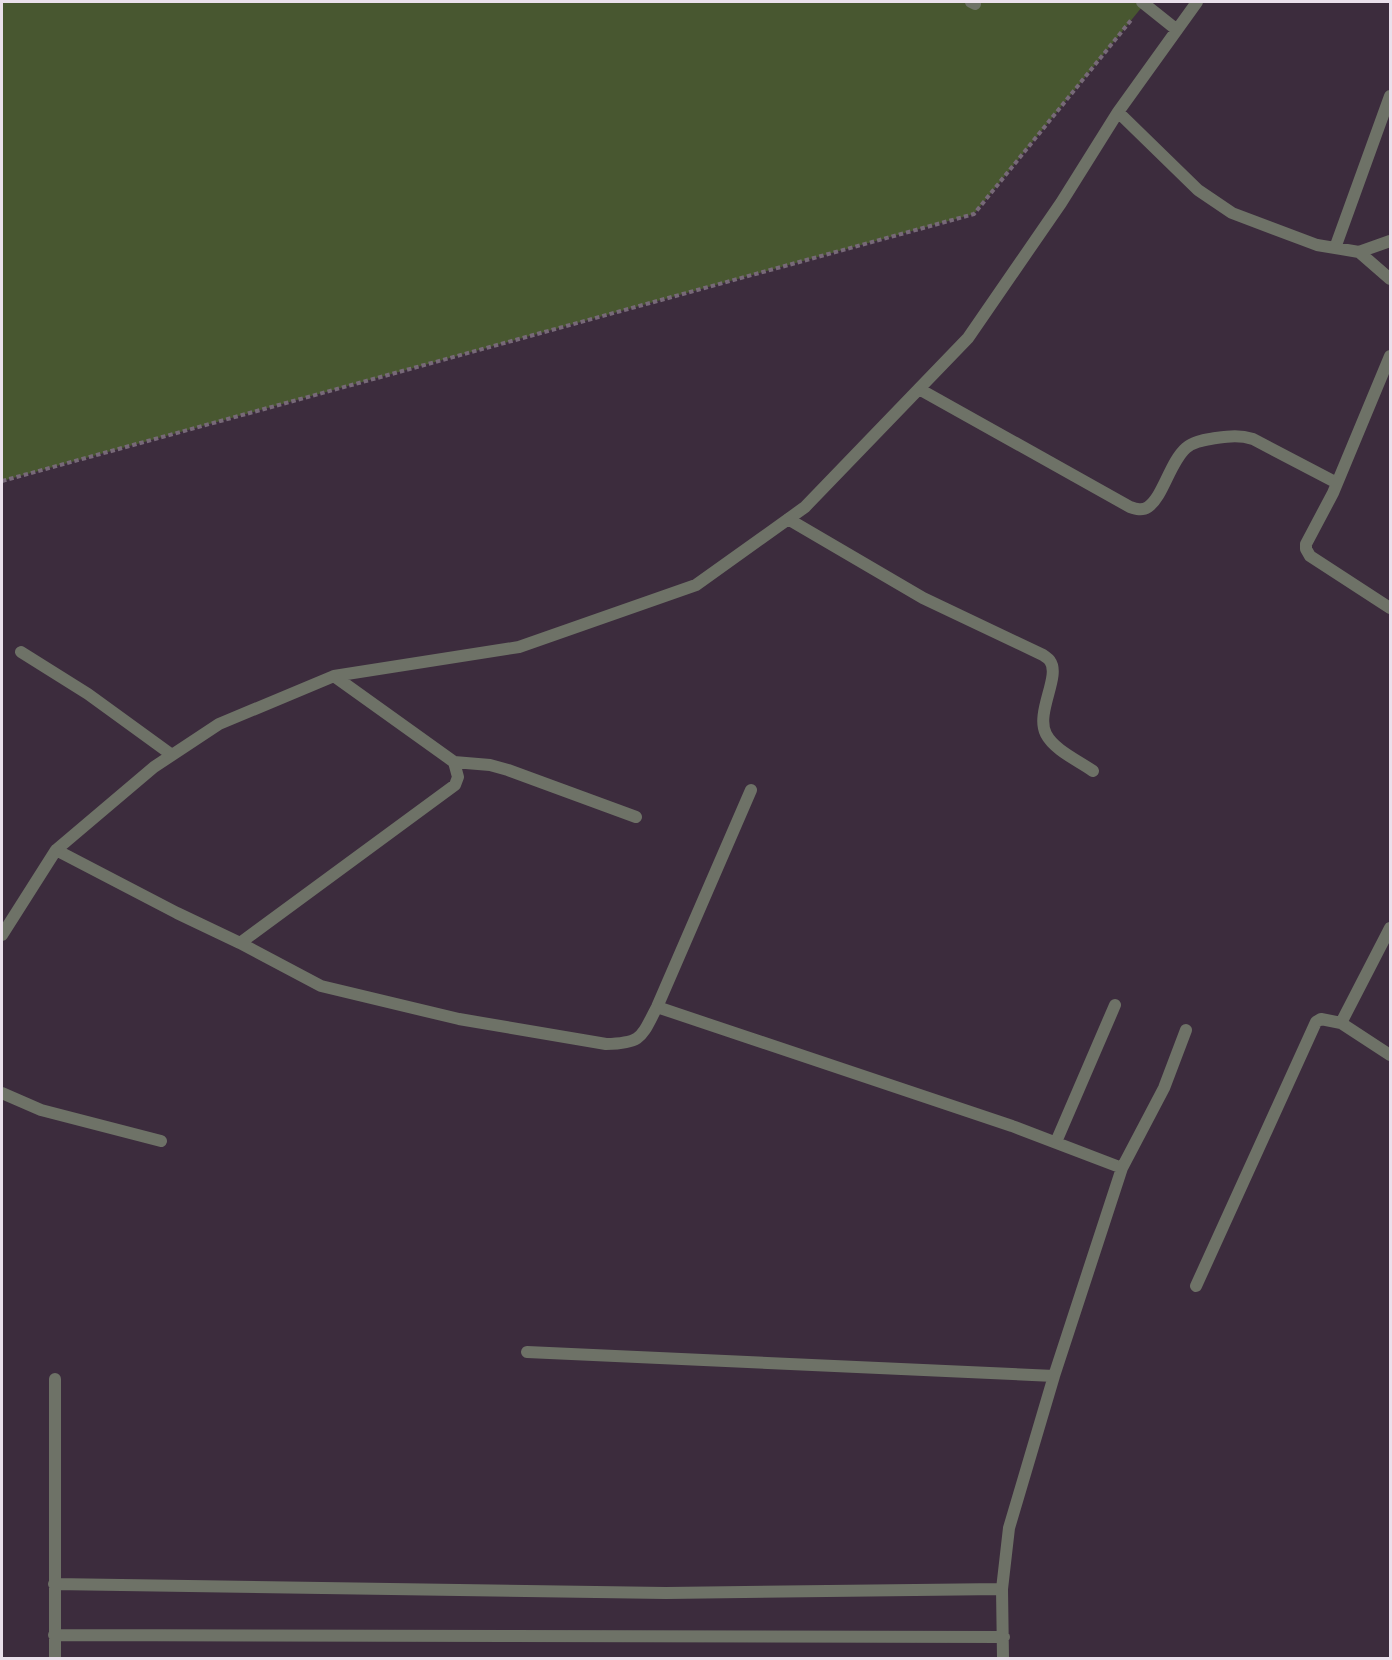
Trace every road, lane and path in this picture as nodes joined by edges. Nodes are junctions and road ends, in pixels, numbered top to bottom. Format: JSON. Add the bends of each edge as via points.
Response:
{"nodes":[{"id":1,"x":1197,"y":2,"type":"edge"},
{"id":2,"x":1140,"y":6,"type":"edge"},
{"id":3,"x":1177,"y":30,"type":"junction"},
{"id":4,"x":1390,"y":96,"type":"edge"},
{"id":5,"x":1118,"y":112,"type":"junction"},
{"id":6,"x":1390,"y":241,"type":"edge"},
{"id":7,"x":1335,"y":248,"type":"junction"},
{"id":8,"x":1359,"y":252,"type":"junction"},
{"id":9,"x":1390,"y":279,"type":"edge"},
{"id":10,"x":1390,"y":356,"type":"edge"},
{"id":11,"x":919,"y":389,"type":"junction"},
{"id":12,"x":2,"y":481,"type":"edge"},
{"id":13,"x":1337,"y":483,"type":"junction"},
{"id":14,"x":788,"y":519,"type":"junction"},
{"id":15,"x":1390,"y":608,"type":"edge"},
{"id":16,"x":21,"y":651,"type":"dead end"},
{"id":17,"x":334,"y":676,"type":"junction"},
{"id":18,"x":172,"y":755,"type":"junction"},
{"id":19,"x":454,"y":762,"type":"junction"},
{"id":20,"x":1093,"y":771,"type":"dead end"},
{"id":21,"x":751,"y":790,"type":"dead end"},
{"id":22,"x":636,"y":817,"type":"dead end"},
{"id":23,"x":56,"y":850,"type":"junction"},
{"id":24,"x":1390,"y":928,"type":"edge"},
{"id":25,"x":2,"y":935,"type":"edge"},
{"id":26,"x":240,"y":943,"type":"junction"},
{"id":27,"x":1115,"y":1005,"type":"dead end"},
{"id":28,"x":657,"y":1007,"type":"junction"},
{"id":29,"x":1341,"y":1023,"type":"junction"},
{"id":30,"x":1186,"y":1030,"type":"dead end"},
{"id":31,"x":1390,"y":1055,"type":"edge"},
{"id":32,"x":2,"y":1092,"type":"edge"},
{"id":33,"x":161,"y":1141,"type":"dead end"},
{"id":34,"x":1056,"y":1142,"type":"junction"},
{"id":35,"x":1122,"y":1167,"type":"junction"},
{"id":36,"x":1196,"y":1286,"type":"dead end"},
{"id":37,"x":527,"y":1352,"type":"dead end"},
{"id":38,"x":1054,"y":1376,"type":"junction"},
{"id":39,"x":55,"y":1379,"type":"dead end"},
{"id":40,"x":54,"y":1584,"type":"junction"},
{"id":41,"x":1002,"y":1589,"type":"junction"},
{"id":42,"x":54,"y":1635,"type":"junction"},
{"id":43,"x":1004,"y":1637,"type":"junction"},
{"id":44,"x":55,"y":1659,"type":"edge"},
{"id":45,"x":1004,"y":1659,"type":"edge"}],
"edges":[{"from":1,"to":3,"type":"street"},
{"from":2,"to":3,"type":"street"},
{"from":2,"to":12,"type":"path","via":[[974,214]]},
{"from":3,"to":5,"type":"street"},
{"from":4,"to":7,"type":"street"},
{"from":5,"to":7,"type":"street","via":[[1198,190],[1232,213]]},
{"from":5,"to":11,"type":"street","via":[[968,338]]},
{"from":6,"to":8,"type":"street"},
{"from":7,"to":8,"type":"street"},
{"from":8,"to":9,"type":"street"},
{"from":10,"to":13,"type":"street"},
{"from":11,"to":13,"type":"street","via":[[1140,510],[1155,500],[1186,448],[1196,442],[1232,436],[1253,439]]},
{"from":11,"to":14,"type":"street","via":[[805,507]]},
{"from":13,"to":15,"type":"street","via":[[1306,549]]},
{"from":14,"to":17,"type":"street","via":[[696,585],[519,647]]},
{"from":14,"to":20,"type":"street","via":[[923,598],[1051,661],[1043,725],[1047,736]]},
{"from":16,"to":18,"type":"street"},
{"from":17,"to":18,"type":"street","via":[[219,724]]},
{"from":17,"to":19,"type":"street"},
{"from":18,"to":23,"type":"street"},
{"from":19,"to":22,"type":"street","via":[[508,770]]},
{"from":19,"to":26,"type":"street","via":[[458,770],[455,785]]},
{"from":21,"to":28,"type":"street"},
{"from":23,"to":25,"type":"street"},
{"from":23,"to":26,"type":"street"},
{"from":24,"to":29,"type":"street"},
{"from":26,"to":28,"type":"street","via":[[332,990],[459,1019],[606,1044],[630,1044],[643,1034]]},
{"from":27,"to":34,"type":"street"},
{"from":28,"to":34,"type":"street"},
{"from":29,"to":31,"type":"street"},
{"from":29,"to":36,"type":"street","via":[[1321,1019],[1317,1022]]},
{"from":30,"to":35,"type":"street","via":[[1164,1088]]},
{"from":32,"to":33,"type":"street","via":[[41,1110]]},
{"from":34,"to":35,"type":"street"},
{"from":35,"to":38,"type":"street"},
{"from":37,"to":38,"type":"street"},
{"from":38,"to":41,"type":"street","via":[[1009,1528]]},
{"from":39,"to":40,"type":"street"},
{"from":40,"to":41,"type":"street","via":[[666,1593]]},
{"from":40,"to":42,"type":"street"},
{"from":41,"to":43,"type":"street"},
{"from":42,"to":43,"type":"street"},
{"from":42,"to":44,"type":"street"},
{"from":43,"to":45,"type":"street"}]}
